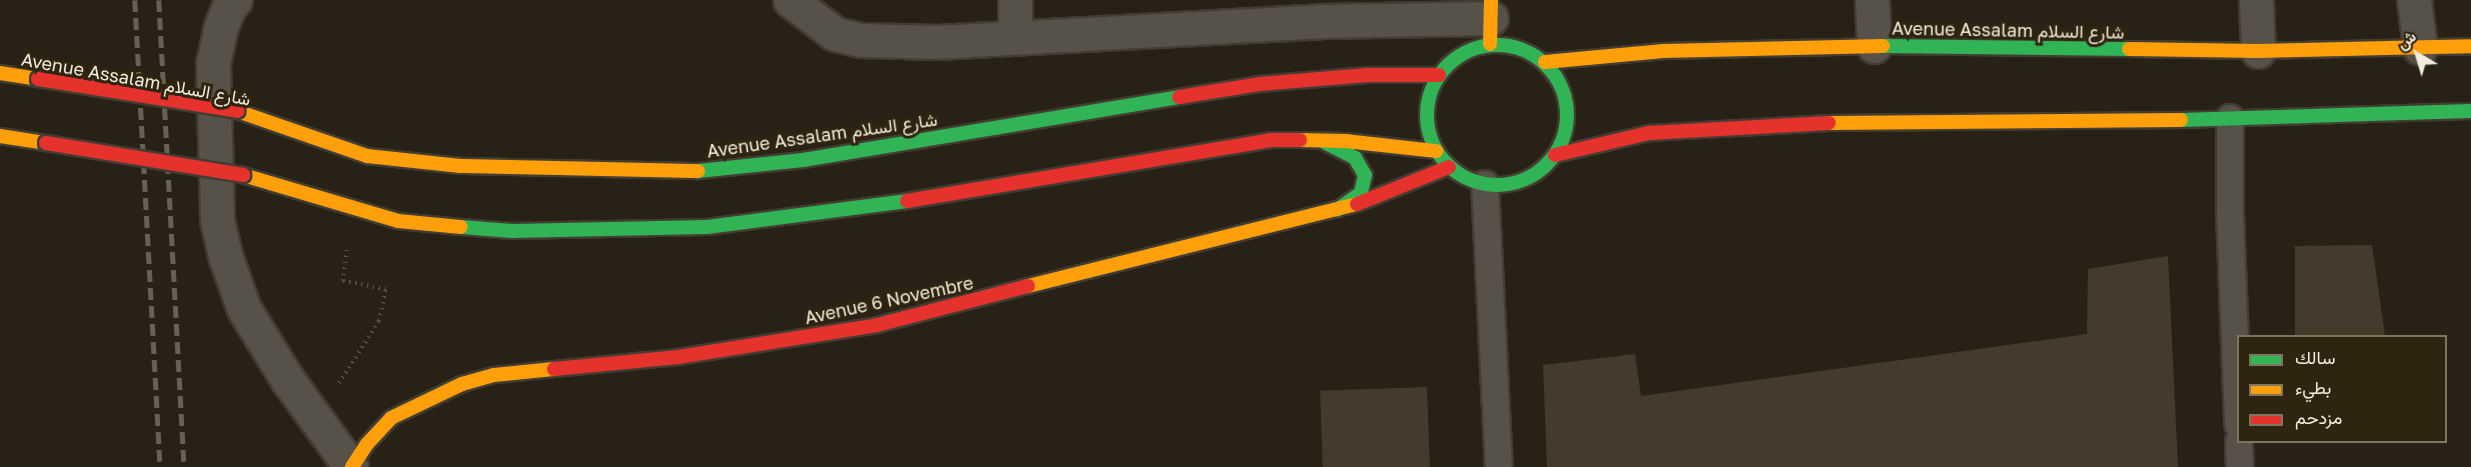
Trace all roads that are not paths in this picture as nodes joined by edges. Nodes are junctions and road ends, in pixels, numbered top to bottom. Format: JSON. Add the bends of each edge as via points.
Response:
{"nodes":[{"id":1,"x":236,"y":0,"type":"edge"},
{"id":2,"x":789,"y":0,"type":"edge"},
{"id":3,"x":1015,"y":0,"type":"edge"},
{"id":4,"x":1872,"y":0,"type":"edge"},
{"id":5,"x":2256,"y":0,"type":"edge"},
{"id":6,"x":2414,"y":0,"type":"edge"},
{"id":7,"x":1490,"y":21,"type":"edge"},
{"id":8,"x":1015,"y":36,"type":"junction"},
{"id":9,"x":1874,"y":46,"type":"junction"},
{"id":10,"x":2471,"y":46,"type":"edge"},
{"id":11,"x":2420,"y":48,"type":"junction"},
{"id":12,"x":2258,"y":51,"type":"junction"},
{"id":13,"x":1545,"y":62,"type":"junction"},
{"id":14,"x":0,"y":73,"type":"edge"},
{"id":15,"x":1439,"y":75,"type":"junction"},
{"id":16,"x":2471,"y":111,"type":"edge"},
{"id":17,"x":2230,"y":118,"type":"junction"},
{"id":18,"x":0,"y":136,"type":"edge"},
{"id":19,"x":1322,"y":141,"type":"junction"},
{"id":20,"x":1437,"y":151,"type":"junction"},
{"id":21,"x":1556,"y":154,"type":"junction"},
{"id":22,"x":1449,"y":167,"type":"junction"},
{"id":23,"x":1485,"y":184,"type":"junction"},
{"id":24,"x":1334,"y":211,"type":"junction"},
{"id":25,"x":2237,"y":398,"type":"edge"},
{"id":26,"x":2239,"y":443,"type":"edge"},
{"id":27,"x":351,"y":467,"type":"edge"},
{"id":28,"x":1499,"y":467,"type":"edge"},
{"id":29,"x":2240,"y":467,"type":"edge"}],
"edges":[{"from":1,"to":27,"type":"street","via":[[221,26],[213,63],[217,220],[226,258],[244,309],[287,379]]},
{"from":2,"to":8,"type":"street","via":[[835,34],[861,40],[937,42]]},
{"from":3,"to":8,"type":"street"},
{"from":4,"to":9,"type":"street"},
{"from":5,"to":12,"type":"street"},
{"from":6,"to":11,"type":"street"},
{"from":7,"to":8,"type":"street","via":[[1321,21]]},
{"from":7,"to":13,"type":"street","via":[[1510,45]]},
{"from":7,"to":15,"type":"street","via":[[1470,50]]},
{"from":9,"to":12,"type":"street","name":"Avenue Assalam شارع السلام"},
{"from":9,"to":13,"type":"street","name":"Avenue Assalam شارع السلام","via":[[1653,52]]},
{"from":10,"to":11,"type":"street","name":"Avenue Assalam شارع السلام"},
{"from":11,"to":12,"type":"street","name":"Avenue Assalam شارع السلام"},
{"from":13,"to":21,"type":"street","via":[[1566,97],[1565,136]]},
{"from":14,"to":15,"type":"street","name":"Avenue Assalam شارع السلام","bridge":true,"via":[[237,111],[367,156],[460,166],[691,172],[803,160],[1259,84],[1368,75]]},
{"from":15,"to":20,"type":"street","via":[[1430,93],[1427,112],[1429,133]]},
{"from":16,"to":17,"type":"street"},
{"from":17,"to":21,"type":"street","via":[[1801,123],[1649,134]]},
{"from":17,"to":25,"type":"lane"},
{"from":18,"to":19,"type":"street","bridge":true,"via":[[243,176],[398,221],[512,231],[707,227],[853,210],[1271,140]]},
{"from":19,"to":20,"type":"street"},
{"from":19,"to":24,"type":"street","via":[[1348,153],[1365,175],[1362,193]]},
{"from":20,"to":22,"type":"street"},
{"from":21,"to":23,"type":"street","via":[[1542,170],[1524,180],[1505,185]]},
{"from":22,"to":23,"type":"street"},
{"from":22,"to":24,"type":"street","name":"Avenue 6 Novembre"},
{"from":23,"to":28,"type":"lane"},
{"from":24,"to":27,"type":"street","name":"Avenue 6 Novembre","via":[[878,325],[678,357],[494,375],[462,384],[391,418]]},
{"from":26,"to":29,"type":"lane"}]}
